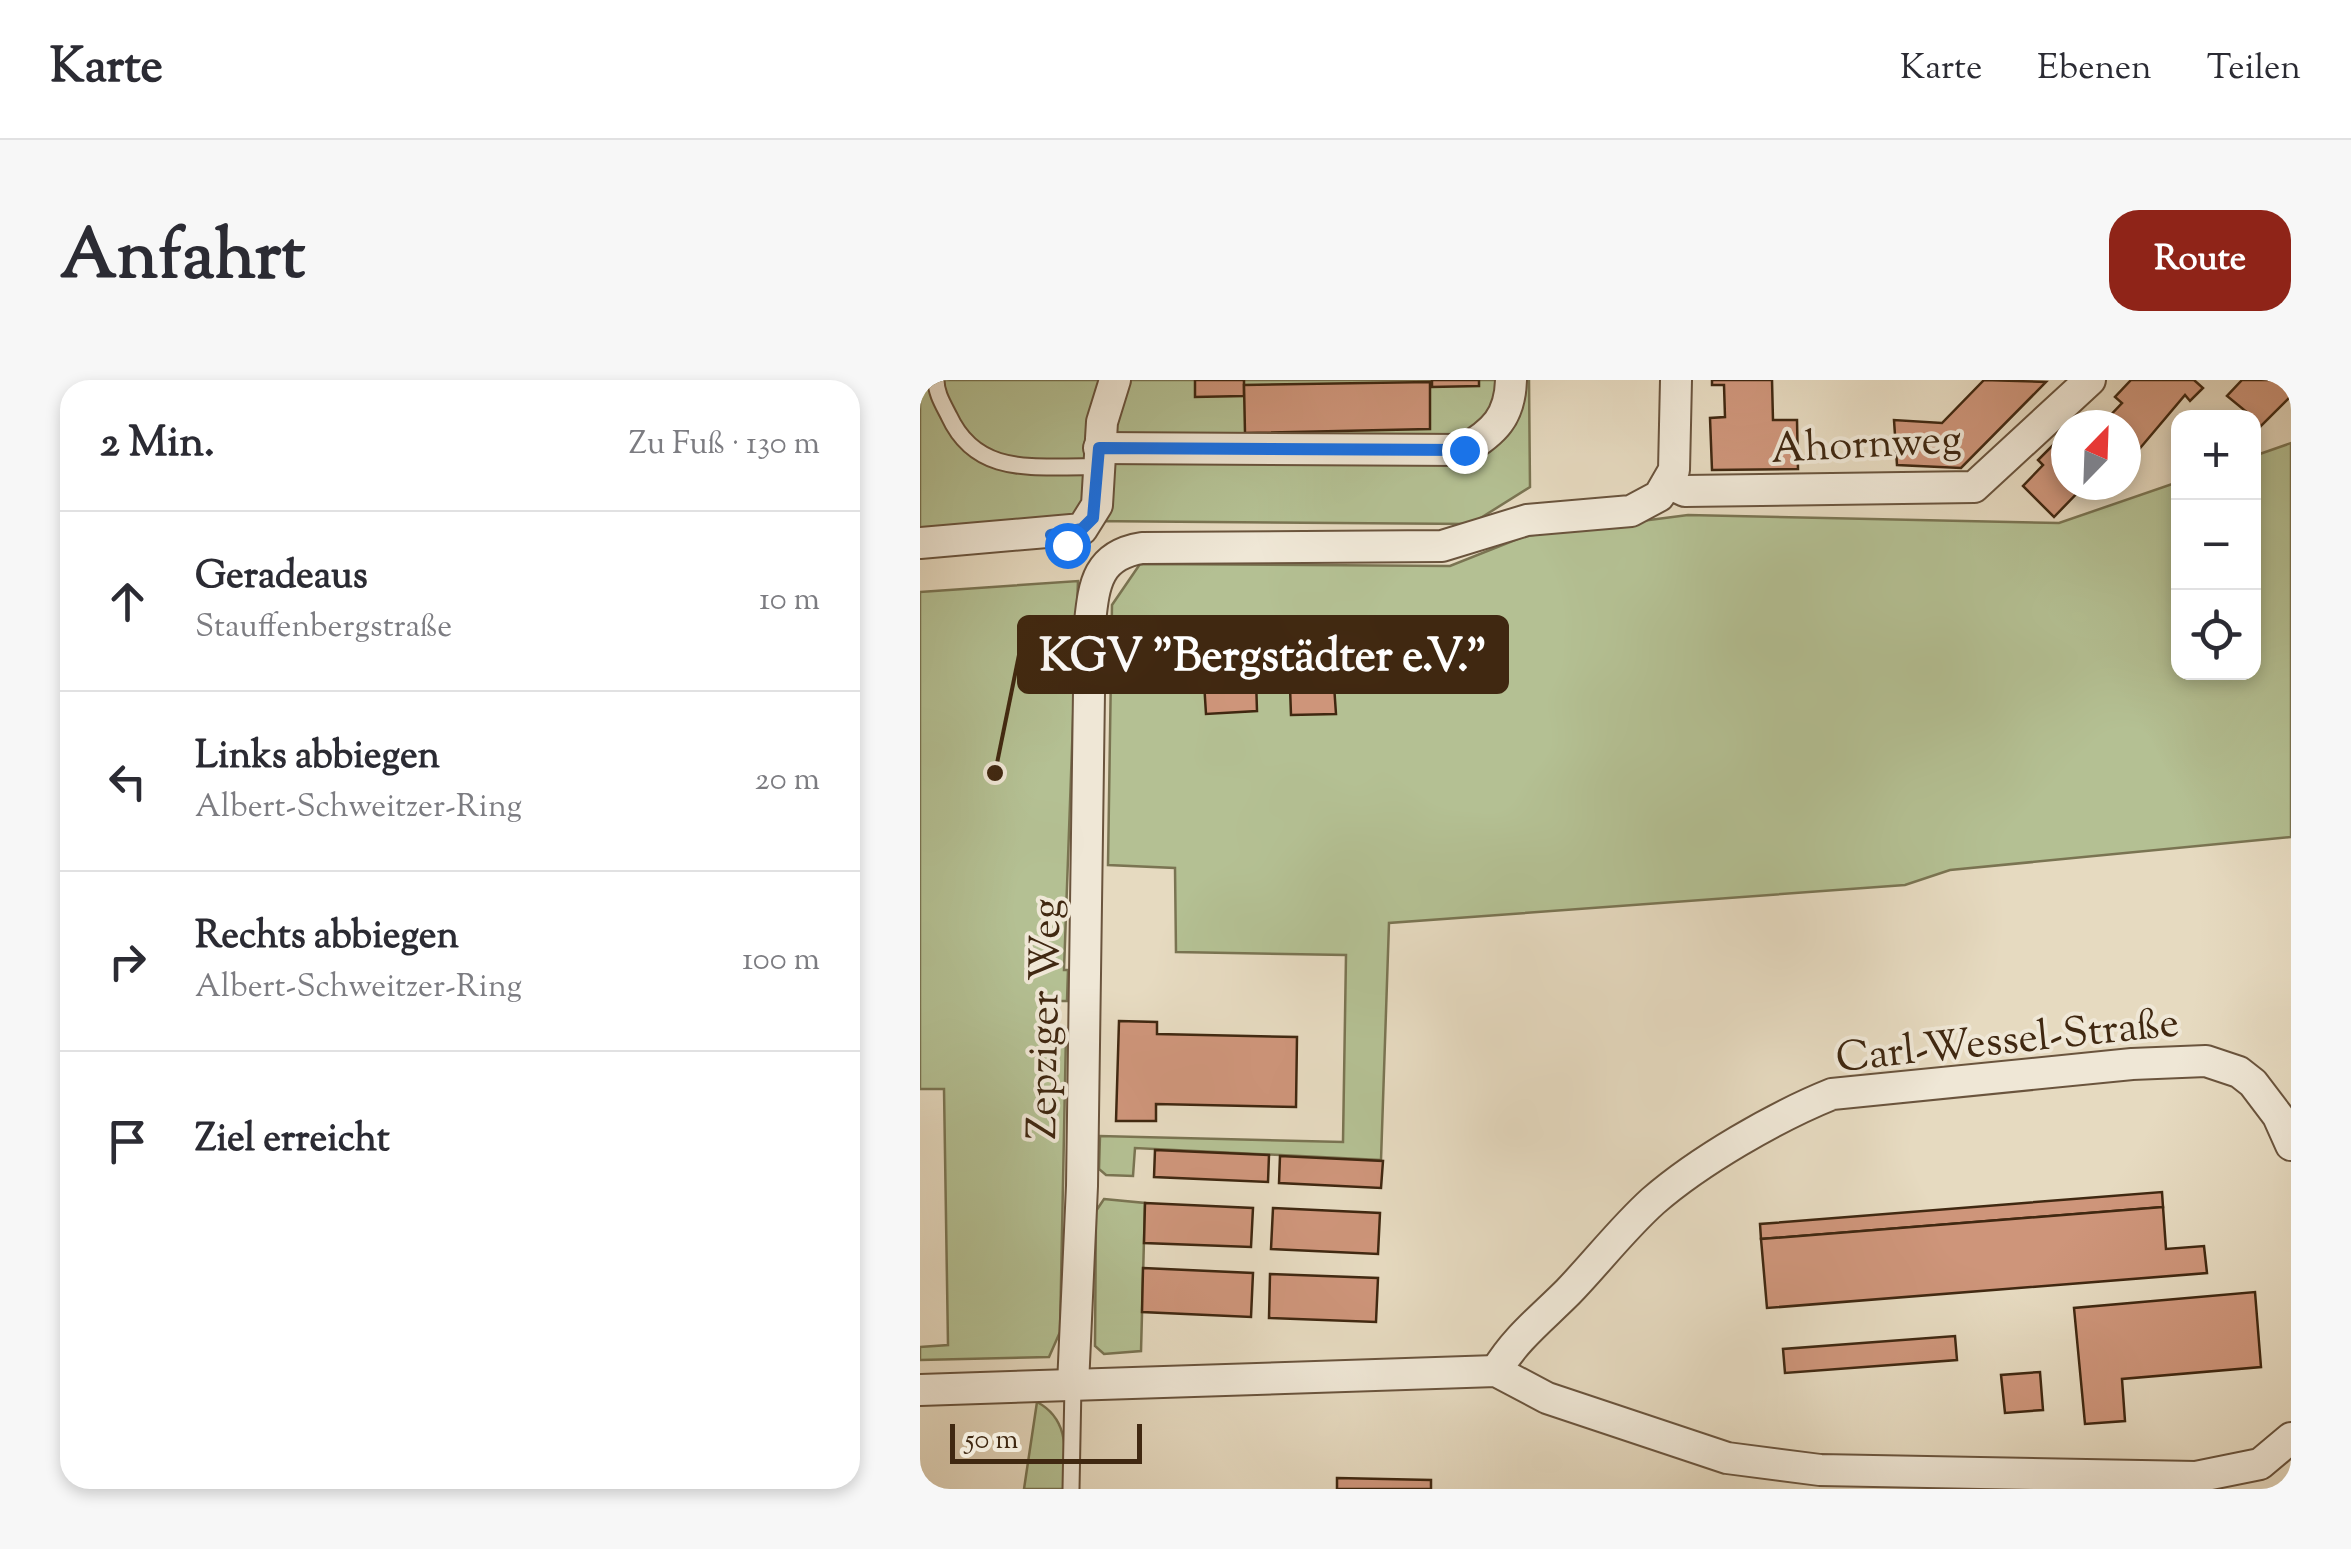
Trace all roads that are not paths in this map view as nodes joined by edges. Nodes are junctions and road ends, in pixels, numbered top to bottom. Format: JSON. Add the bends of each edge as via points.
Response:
{"nodes":[{"id":1,"x":936,"y":380,"type":"edge"},
{"id":2,"x":1115,"y":380,"type":"edge"},
{"id":3,"x":1511,"y":380,"type":"edge"},
{"id":4,"x":1676,"y":380,"type":"edge"},
{"id":5,"x":2090,"y":380,"type":"edge"},
{"id":6,"x":1099,"y":457,"type":"junction"},
{"id":7,"x":1668,"y":484,"type":"junction"},
{"id":8,"x":1088,"y":524,"type":"junction"},
{"id":9,"x":1051,"y":535,"type":"junction"},
{"id":10,"x":920,"y":543,"type":"edge"},
{"id":11,"x":1116,"y":562,"type":"junction"},
{"id":12,"x":2291,"y":1145,"type":"edge"},
{"id":13,"x":1496,"y":1371,"type":"junction"},
{"id":14,"x":1073,"y":1384,"type":"junction"},
{"id":15,"x":920,"y":1390,"type":"edge"},
{"id":16,"x":2291,"y":1438,"type":"edge"},
{"id":17,"x":1071,"y":1489,"type":"edge"}],
"edges":[{"from":1,"to":6,"type":"lane","via":[[956,432],[980,458],[1022,465]]},
{"from":2,"to":6,"type":"street"},
{"from":3,"to":6,"type":"street","via":[[1497,430],[1464,450]]},
{"from":4,"to":7,"type":"street","via":[[1677,454]]},
{"from":5,"to":7,"type":"street","name":"Ahornweg","via":[[1974,487],[1685,491]]},
{"from":6,"to":8,"type":"street"},
{"from":7,"to":11,"type":"street","via":[[1631,511],[1526,520],[1442,546]]},
{"from":8,"to":9,"type":"street"},
{"from":8,"to":11,"type":"street","via":[[1118,540]]},
{"from":9,"to":10,"type":"street"},
{"from":9,"to":11,"type":"street","via":[[1082,560]]},
{"from":11,"to":14,"type":"street","name":"Zepziger Weg","via":[[1090,622]]},
{"from":12,"to":13,"type":"street","name":"Carl-Wessel-Straße","via":[[2253,1083],[2206,1061],[1832,1094],[1653,1201],[1514,1340]]},
{"from":13,"to":14,"type":"street"},
{"from":13,"to":16,"type":"street","via":[[1547,1398],[1727,1458],[1820,1470],[2196,1476],[2260,1464]]},
{"from":14,"to":15,"type":"street"},
{"from":14,"to":17,"type":"lane","name":"Zepziger Weg"}]}
